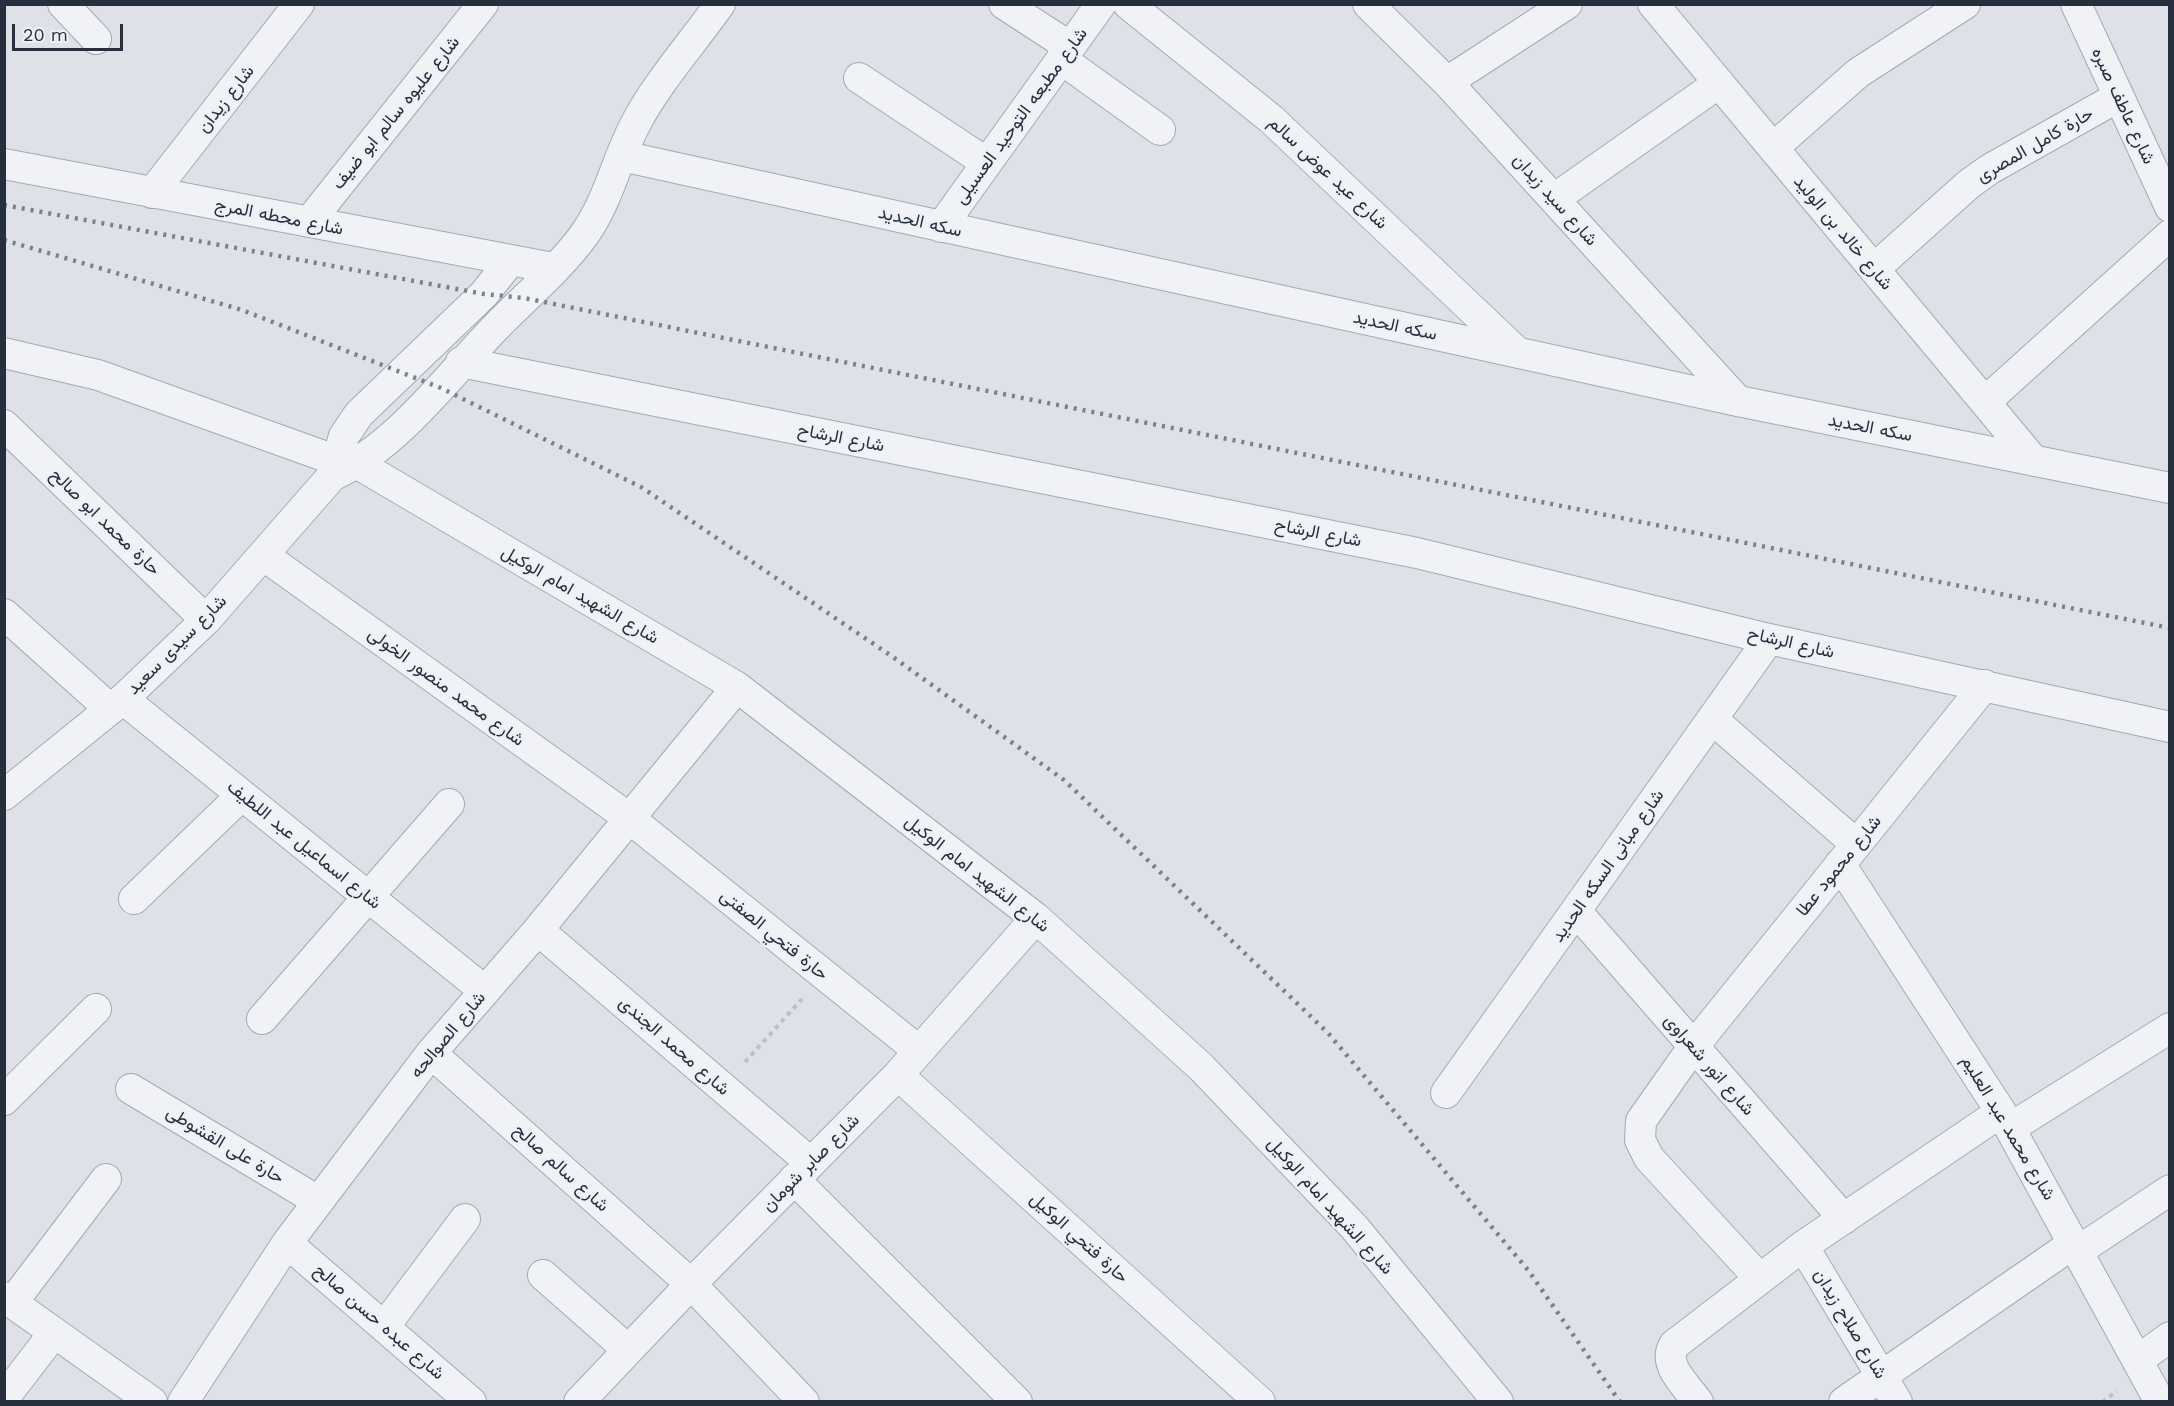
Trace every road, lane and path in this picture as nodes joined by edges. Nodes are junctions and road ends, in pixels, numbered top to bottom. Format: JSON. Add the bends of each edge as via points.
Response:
{"nodes":[{"id":1,"x":63,"y":4,"type":"edge"},
{"id":2,"x":483,"y":4,"type":"edge"},
{"id":3,"x":1004,"y":4,"type":"edge"},
{"id":4,"x":1101,"y":4,"type":"edge"},
{"id":5,"x":1128,"y":4,"type":"edge"},
{"id":6,"x":1368,"y":4,"type":"edge"},
{"id":7,"x":1567,"y":4,"type":"edge"},
{"id":8,"x":1965,"y":4,"type":"edge"},
{"id":9,"x":2076,"y":4,"type":"edge"},
{"id":10,"x":299,"y":5,"type":"edge"},
{"id":11,"x":716,"y":6,"type":"edge"},
{"id":12,"x":1666,"y":9,"type":"edge"},
{"id":13,"x":96,"y":39,"type":"dead end"},
{"id":14,"x":1066,"y":53,"type":"junction"},
{"id":15,"x":859,"y":78,"type":"dead end"},
{"id":16,"x":1447,"y":82,"type":"junction"},
{"id":17,"x":1719,"y":83,"type":"junction"},
{"id":18,"x":2118,"y":97,"type":"junction"},
{"id":19,"x":1160,"y":130,"type":"dead end"},
{"id":20,"x":1773,"y":148,"type":"junction"},
{"id":21,"x":622,"y":156,"type":"junction"},
{"id":22,"x":987,"y":163,"type":"junction"},
{"id":23,"x":4,"y":164,"type":"edge"},
{"id":24,"x":152,"y":193,"type":"junction"},
{"id":25,"x":1554,"y":199,"type":"junction"},
{"id":26,"x":2169,"y":207,"type":"edge"},
{"id":27,"x":309,"y":222,"type":"junction"},
{"id":28,"x":941,"y":227,"type":"junction"},
{"id":29,"x":2169,"y":234,"type":"edge"},
{"id":30,"x":511,"y":260,"type":"junction"},
{"id":31,"x":553,"y":268,"type":"junction"},
{"id":32,"x":1874,"y":269,"type":"junction"},
{"id":33,"x":4,"y":353,"type":"edge"},
{"id":34,"x":1518,"y":353,"type":"junction"},
{"id":35,"x":461,"y":362,"type":"junction"},
{"id":36,"x":1738,"y":401,"type":"junction"},
{"id":37,"x":1985,"y":402,"type":"junction"},
{"id":38,"x":4,"y":425,"type":"edge"},
{"id":39,"x":2034,"y":461,"type":"junction"},
{"id":40,"x":342,"y":467,"type":"junction"},
{"id":41,"x":2169,"y":488,"type":"edge"},
{"id":42,"x":263,"y":555,"type":"junction"},
{"id":43,"x":4,"y":614,"type":"edge"},
{"id":44,"x":206,"y":620,"type":"junction"},
{"id":45,"x":1769,"y":639,"type":"junction"},
{"id":46,"x":1985,"y":685,"type":"junction"},
{"id":47,"x":737,"y":687,"type":"junction"},
{"id":48,"x":116,"y":704,"type":"junction"},
{"id":49,"x":1712,"y":719,"type":"junction"},
{"id":50,"x":2169,"y":727,"type":"edge"},
{"id":51,"x":4,"y":795,"type":"edge"},
{"id":52,"x":242,"y":795,"type":"junction"},
{"id":53,"x":449,"y":804,"type":"dead end"},
{"id":54,"x":629,"y":818,"type":"junction"},
{"id":55,"x":1848,"y":854,"type":"junction"},
{"id":56,"x":368,"y":897,"type":"junction"},
{"id":57,"x":135,"y":899,"type":"dead end"},
{"id":58,"x":1575,"y":911,"type":"junction"},
{"id":59,"x":1036,"y":918,"type":"junction"},
{"id":60,"x":538,"y":930,"type":"junction"},
{"id":61,"x":824,"y":975,"type":"junction"},
{"id":62,"x":485,"y":991,"type":"junction"},
{"id":63,"x":96,"y":1009,"type":"dead end"},
{"id":64,"x":261,"y":1019,"type":"dead end"},
{"id":65,"x":2169,"y":1028,"type":"edge"},
{"id":66,"x":1694,"y":1047,"type":"junction"},
{"id":67,"x":919,"y":1051,"type":"junction"},
{"id":68,"x":431,"y":1053,"type":"junction"},
{"id":69,"x":898,"y":1075,"type":"junction"},
{"id":70,"x":722,"y":1087,"type":"junction"},
{"id":71,"x":131,"y":1089,"type":"dead end"},
{"id":72,"x":1446,"y":1093,"type":"dead end"},
{"id":73,"x":4,"y":1100,"type":"edge"},
{"id":74,"x":2006,"y":1120,"type":"junction"},
{"id":75,"x":802,"y":1171,"type":"junction"},
{"id":76,"x":106,"y":1179,"type":"dead end"},
{"id":77,"x":2169,"y":1190,"type":"edge"},
{"id":78,"x":318,"y":1201,"type":"junction"},
{"id":79,"x":465,"y":1219,"type":"dead end"},
{"id":80,"x":1844,"y":1219,"type":"junction"},
{"id":81,"x":287,"y":1244,"type":"junction"},
{"id":82,"x":1803,"y":1246,"type":"junction"},
{"id":83,"x":2076,"y":1247,"type":"junction"},
{"id":84,"x":543,"y":1275,"type":"dead end"},
{"id":85,"x":1760,"y":1279,"type":"junction"},
{"id":86,"x":691,"y":1284,"type":"junction"},
{"id":87,"x":8,"y":1300,"type":"edge"},
{"id":88,"x":384,"y":1327,"type":"junction"},
{"id":89,"x":54,"y":1333,"type":"junction"},
{"id":90,"x":2169,"y":1337,"type":"edge"},
{"id":91,"x":628,"y":1350,"type":"junction"},
{"id":92,"x":2138,"y":1360,"type":"junction"},
{"id":93,"x":1880,"y":1376,"type":"junction"},
{"id":94,"x":194,"y":1397,"type":"edge"},
{"id":95,"x":790,"y":1397,"type":"edge"},
{"id":96,"x":4,"y":1398,"type":"edge"},
{"id":97,"x":589,"y":1398,"type":"edge"},
{"id":98,"x":1496,"y":1400,"type":"edge"},
{"id":99,"x":152,"y":1401,"type":"edge"},
{"id":100,"x":471,"y":1401,"type":"edge"},
{"id":101,"x":1017,"y":1401,"type":"edge"},
{"id":102,"x":1260,"y":1401,"type":"edge"},
{"id":103,"x":1698,"y":1401,"type":"edge"},
{"id":104,"x":1844,"y":1401,"type":"edge"},
{"id":105,"x":1897,"y":1401,"type":"edge"},
{"id":106,"x":2160,"y":1401,"type":"edge"}],
"edges":[{"from":1,"to":13,"type":"street"},
{"from":2,"to":27,"type":"street","name":"شارع عليوه سالم ابو ضيف"},
{"from":3,"to":14,"type":"street"},
{"from":4,"to":14,"type":"street","name":"شارع مطبعه التوحيد العسيلى"},
{"from":5,"to":34,"type":"street","name":"شارع عيد عوض سالم","via":[[1271,119]]},
{"from":6,"to":16,"type":"street","name":"شارع سيد زيدان"},
{"from":7,"to":16,"type":"street"},
{"from":8,"to":20,"type":"street","via":[[1858,73]]},
{"from":9,"to":18,"type":"street","name":"شارع عاطف صبره"},
{"from":10,"to":24,"type":"street","name":"شارع زيدان"},
{"from":11,"to":21,"type":"street","via":[[641,114]]},
{"from":12,"to":17,"type":"street","name":"شارع خالد بن الوليد"},
{"from":14,"to":19,"type":"street"},
{"from":14,"to":22,"type":"street","name":"شارع مطبعه التوحيد العسيلى"},
{"from":15,"to":22,"type":"street"},
{"from":16,"to":25,"type":"street","name":"شارع سيد زيدان"},
{"from":17,"to":20,"type":"street","name":"شارع خالد بن الوليد"},
{"from":17,"to":25,"type":"street"},
{"from":18,"to":26,"type":"street","name":"شارع عاطف صبره"},
{"from":18,"to":32,"type":"street","name":"حارة كامل المصرى","via":[[1990,169]]},
{"from":20,"to":32,"type":"street","name":"شارع خالد بن الوليد"},
{"from":21,"to":28,"type":"street","name":"سكه الحديد"},
{"from":21,"to":31,"type":"street","via":[[584,236]]},
{"from":22,"to":28,"type":"street","name":"شارع مطبعه التوحيد العسيلى"},
{"from":23,"to":24,"type":"street","name":"شارع محطه المرج"},
{"from":24,"to":27,"type":"street","name":"شارع محطه المرج"},
{"from":25,"to":36,"type":"street","name":"شارع سيد زيدان"},
{"from":27,"to":30,"type":"street","name":"شارع محطه المرج"},
{"from":28,"to":34,"type":"street","name":"سكه الحديد"},
{"from":29,"to":37,"type":"street"},
{"from":30,"to":31,"type":"street","name":"شارع محطه المرج"},
{"from":30,"to":40,"type":"street","via":[[484,294],[359,414],[344,436]]},
{"from":31,"to":35,"type":"street"},
{"from":32,"to":37,"type":"street","name":"شارع خالد بن الوليد"},
{"from":33,"to":40,"type":"street","name":"شارع الشهيد امام الوكيل","via":[[109,378]]},
{"from":34,"to":36,"type":"street","name":"سكه الحديد"},
{"from":35,"to":40,"type":"street","via":[[441,388],[374,453]]},
{"from":35,"to":45,"type":"street","name":"شارع الرشاح","via":[[1417,553]]},
{"from":36,"to":39,"type":"street","name":"سكه الحديد"},
{"from":37,"to":39,"type":"street","name":"شارع خالد بن الوليد"},
{"from":38,"to":44,"type":"street","name":"حارة محمد ابو صالح"},
{"from":39,"to":41,"type":"street","name":"سكه الحديد"},
{"from":40,"to":42,"type":"street","name":"شارع سيدى سعيد"},
{"from":40,"to":47,"type":"street","name":"شارع الشهيد امام الوكيل"},
{"from":42,"to":44,"type":"street","name":"شارع سيدى سعيد"},
{"from":42,"to":54,"type":"street","name":"شارع محمد منصور الخولى"},
{"from":43,"to":48,"type":"street","name":"شارع اسماعيل عبد اللطيف"},
{"from":44,"to":48,"type":"street","name":"شارع سيدى سعيد"},
{"from":45,"to":46,"type":"street","name":"شارع الرشاح"},
{"from":45,"to":49,"type":"street","name":"شارع مبانى السكه الحديد"},
{"from":46,"to":50,"type":"street","name":"شارع الرشاح"},
{"from":46,"to":55,"type":"street","name":"شارع محمود عطا"},
{"from":47,"to":54,"type":"street","name":"شارع الصوالحه"},
{"from":47,"to":59,"type":"street","name":"شارع الشهيد امام الوكيل"},
{"from":48,"to":51,"type":"street","name":"شارع سيدى سعيد"},
{"from":48,"to":52,"type":"street","name":"شارع اسماعيل عبد اللطيف"},
{"from":49,"to":55,"type":"street","name":"شارع محمد عبد العليم"},
{"from":49,"to":58,"type":"street","name":"شارع مبانى السكه الحديد"},
{"from":52,"to":56,"type":"street","name":"شارع اسماعيل عبد اللطيف"},
{"from":52,"to":57,"type":"street"},
{"from":53,"to":56,"type":"street"},
{"from":54,"to":60,"type":"street","name":"شارع الصوالحه"},
{"from":54,"to":61,"type":"street","name":"حارة فتحي الصفتى"},
{"from":55,"to":66,"type":"street","name":"شارع محمود عطا"},
{"from":55,"to":74,"type":"street","name":"شارع محمد عبد العليم"},
{"from":56,"to":62,"type":"street","name":"شارع اسماعيل عبد اللطيف"},
{"from":56,"to":64,"type":"street"},
{"from":58,"to":66,"type":"street","name":"شارع انور شعراوى"},
{"from":58,"to":72,"type":"street","name":"شارع مبانى السكه الحديد"},
{"from":59,"to":67,"type":"street","name":"شارع صابر شومان"},
{"from":59,"to":98,"type":"street","name":"شارع الشهيد امام الوكيل","via":[[1201,1067],[1354,1227]]},
{"from":60,"to":62,"type":"street","name":"شارع الصوالحه"},
{"from":60,"to":70,"type":"street","name":"شارع محمد الجندى"},
{"from":61,"to":67,"type":"street","name":"حارة فتحي الصفتى"},
{"from":61,"to":70,"type":"path"},
{"from":62,"to":68,"type":"street","name":"شارع الصوالحه"},
{"from":63,"to":73,"type":"street"},
{"from":65,"to":74,"type":"street"},
{"from":66,"to":80,"type":"street","name":"شارع انور شعراوى"},
{"from":66,"to":85,"type":"street","name":"شارع محمود عطا","via":[[1641,1121],[1640,1140],[1649,1158]]},
{"from":67,"to":69,"type":"street","name":"شارع صابر شومان"},
{"from":68,"to":78,"type":"street","name":"شارع الصوالحه"},
{"from":68,"to":86,"type":"street","name":"شارع سالم صالح"},
{"from":69,"to":75,"type":"street","name":"شارع صابر شومان"},
{"from":69,"to":102,"type":"street","name":"حارة فتحي الوكيل"},
{"from":70,"to":75,"type":"street","name":"شارع محمد الجندى"},
{"from":71,"to":78,"type":"street","name":"حارة على القشوطى"},
{"from":74,"to":80,"type":"street"},
{"from":74,"to":83,"type":"street","name":"شارع محمد عبد العليم"},
{"from":75,"to":86,"type":"street","name":"شارع صابر شومان"},
{"from":75,"to":101,"type":"street","name":"شارع محمد الجندى"},
{"from":76,"to":87,"type":"street"},
{"from":77,"to":83,"type":"street"},
{"from":78,"to":81,"type":"street","name":"شارع الصوالحه"},
{"from":79,"to":88,"type":"street"},
{"from":80,"to":82,"type":"street"},
{"from":81,"to":88,"type":"street","name":"شارع عبده حسن صالح"},
{"from":81,"to":94,"type":"street","name":"شارع الصوالحه"},
{"from":82,"to":85,"type":"street"},
{"from":82,"to":93,"type":"street","name":"شارع صلاح زيدان"},
{"from":83,"to":92,"type":"street","name":"شارع محمد عبد العليم"},
{"from":83,"to":93,"type":"street"},
{"from":84,"to":91,"type":"street"},
{"from":85,"to":103,"type":"street","via":[[1680,1339],[1669,1352],[1674,1369]]},
{"from":86,"to":91,"type":"street","name":"شارع صابر شومان"},
{"from":86,"to":95,"type":"street","name":"شارع سالم صالح"},
{"from":87,"to":89,"type":"street"},
{"from":88,"to":100,"type":"street","name":"شارع عبده حسن صالح"},
{"from":89,"to":96,"type":"street"},
{"from":89,"to":99,"type":"street"},
{"from":90,"to":92,"type":"street"},
{"from":91,"to":97,"type":"street","name":"شارع صابر شومان"},
{"from":92,"to":106,"type":"street","name":"شارع محمد عبد العليم"},
{"from":93,"to":104,"type":"street"},
{"from":93,"to":105,"type":"street","name":"شارع صلاح زيدان"}]}
